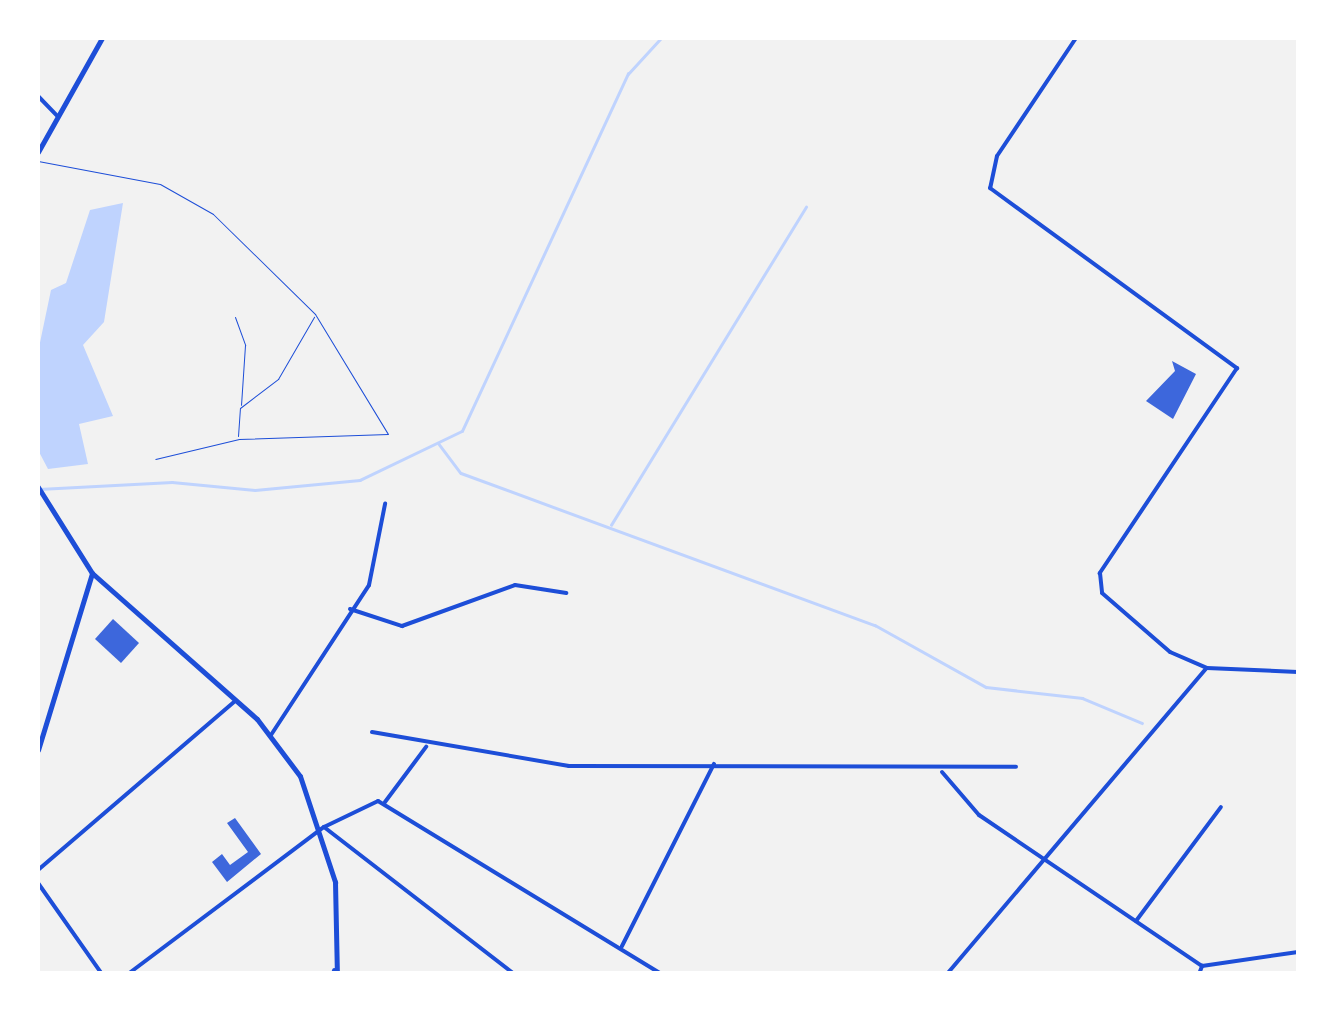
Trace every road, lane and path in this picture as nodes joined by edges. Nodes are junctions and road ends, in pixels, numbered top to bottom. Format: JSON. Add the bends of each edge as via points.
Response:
{"nodes":[{"id":1,"x":102,"y":38,"type":"edge"},
{"id":2,"x":1076,"y":38,"type":"edge"},
{"id":3,"x":38,"y":96,"type":"edge"},
{"id":4,"x":56,"y":116,"type":"junction"},
{"id":5,"x":38,"y":152,"type":"edge"},
{"id":6,"x":38,"y":161,"type":"edge"},
{"id":7,"x":315,"y":314,"type":"junction"},
{"id":8,"x":235,"y":317,"type":"dead end"},
{"id":9,"x":240,"y":408,"type":"junction"},
{"id":10,"x":239,"y":439,"type":"junction"},
{"id":11,"x":155,"y":459,"type":"dead end"},
{"id":12,"x":38,"y":487,"type":"edge"},
{"id":13,"x":385,"y":504,"type":"dead end"},
{"id":14,"x":92,"y":573,"type":"junction"},
{"id":15,"x":566,"y":593,"type":"dead end"},
{"id":16,"x":350,"y":609,"type":"junction"},
{"id":17,"x":1207,"y":668,"type":"junction"},
{"id":18,"x":1298,"y":672,"type":"edge"},
{"id":19,"x":237,"y":700,"type":"junction"},
{"id":20,"x":40,"y":728,"type":"edge"},
{"id":21,"x":372,"y":732,"type":"dead end"},
{"id":22,"x":271,"y":735,"type":"junction"},
{"id":23,"x":426,"y":747,"type":"junction"},
{"id":24,"x":38,"y":750,"type":"edge"},
{"id":25,"x":714,"y":764,"type":"junction"},
{"id":26,"x":1016,"y":767,"type":"dead end"},
{"id":27,"x":942,"y":772,"type":"junction"},
{"id":28,"x":385,"y":802,"type":"junction"},
{"id":29,"x":1221,"y":808,"type":"dead end"},
{"id":30,"x":324,"y":827,"type":"junction"},
{"id":31,"x":1044,"y":860,"type":"junction"},
{"id":32,"x":38,"y":870,"type":"edge"},
{"id":33,"x":38,"y":883,"type":"edge"},
{"id":34,"x":1136,"y":921,"type":"junction"},
{"id":35,"x":621,"y":947,"type":"junction"},
{"id":36,"x":1298,"y":952,"type":"edge"},
{"id":37,"x":1202,"y":966,"type":"junction"},
{"id":38,"x":335,"y":972,"type":"edge"},
{"id":39,"x":102,"y":974,"type":"edge"},
{"id":40,"x":128,"y":974,"type":"edge"},
{"id":41,"x":514,"y":974,"type":"edge"},
{"id":42,"x":661,"y":974,"type":"edge"},
{"id":43,"x":947,"y":974,"type":"edge"},
{"id":44,"x":1199,"y":974,"type":"edge"}],
"edges":[{"from":1,"to":4,"type":"main road"},
{"from":2,"to":17,"type":"street","via":[[996,156],[990,188],[1237,368],[1100,574],[1102,594],[1170,652]]},
{"from":3,"to":4,"type":"street"},
{"from":4,"to":5,"type":"main road"},
{"from":6,"to":7,"type":"lane","via":[[120,174],[194,200]]},
{"from":7,"to":9,"type":"lane","via":[[278,379]]},
{"from":7,"to":10,"type":"lane","via":[[388,434]]},
{"from":8,"to":9,"type":"lane","via":[[245,345]]},
{"from":9,"to":10,"type":"lane"},
{"from":10,"to":11,"type":"lane"},
{"from":12,"to":14,"type":"main road"},
{"from":13,"to":16,"type":"street","via":[[368,584]]},
{"from":14,"to":19,"type":"main road"},
{"from":14,"to":20,"type":"main road"},
{"from":15,"to":16,"type":"street","via":[[515,585],[402,626]]},
{"from":16,"to":22,"type":"street"},
{"from":17,"to":18,"type":"street"},
{"from":17,"to":31,"type":"street"},
{"from":19,"to":22,"type":"main road"},
{"from":19,"to":32,"type":"street"},
{"from":20,"to":24,"type":"main road"},
{"from":21,"to":23,"type":"street"},
{"from":22,"to":30,"type":"main road"},
{"from":23,"to":25,"type":"street","via":[[569,766]]},
{"from":23,"to":28,"type":"street"},
{"from":25,"to":27,"type":"street"},
{"from":25,"to":35,"type":"street"},
{"from":26,"to":27,"type":"street"},
{"from":27,"to":31,"type":"street","via":[[979,815]]},
{"from":28,"to":30,"type":"street","via":[[369,802]]},
{"from":28,"to":35,"type":"street"},
{"from":29,"to":34,"type":"street"},
{"from":30,"to":38,"type":"main road","via":[[340,927]]},
{"from":30,"to":40,"type":"street"},
{"from":30,"to":41,"type":"street"},
{"from":31,"to":34,"type":"street"},
{"from":31,"to":43,"type":"street"},
{"from":33,"to":39,"type":"street"},
{"from":34,"to":37,"type":"street"},
{"from":35,"to":42,"type":"street"},
{"from":36,"to":37,"type":"street"},
{"from":37,"to":44,"type":"street"}]}
